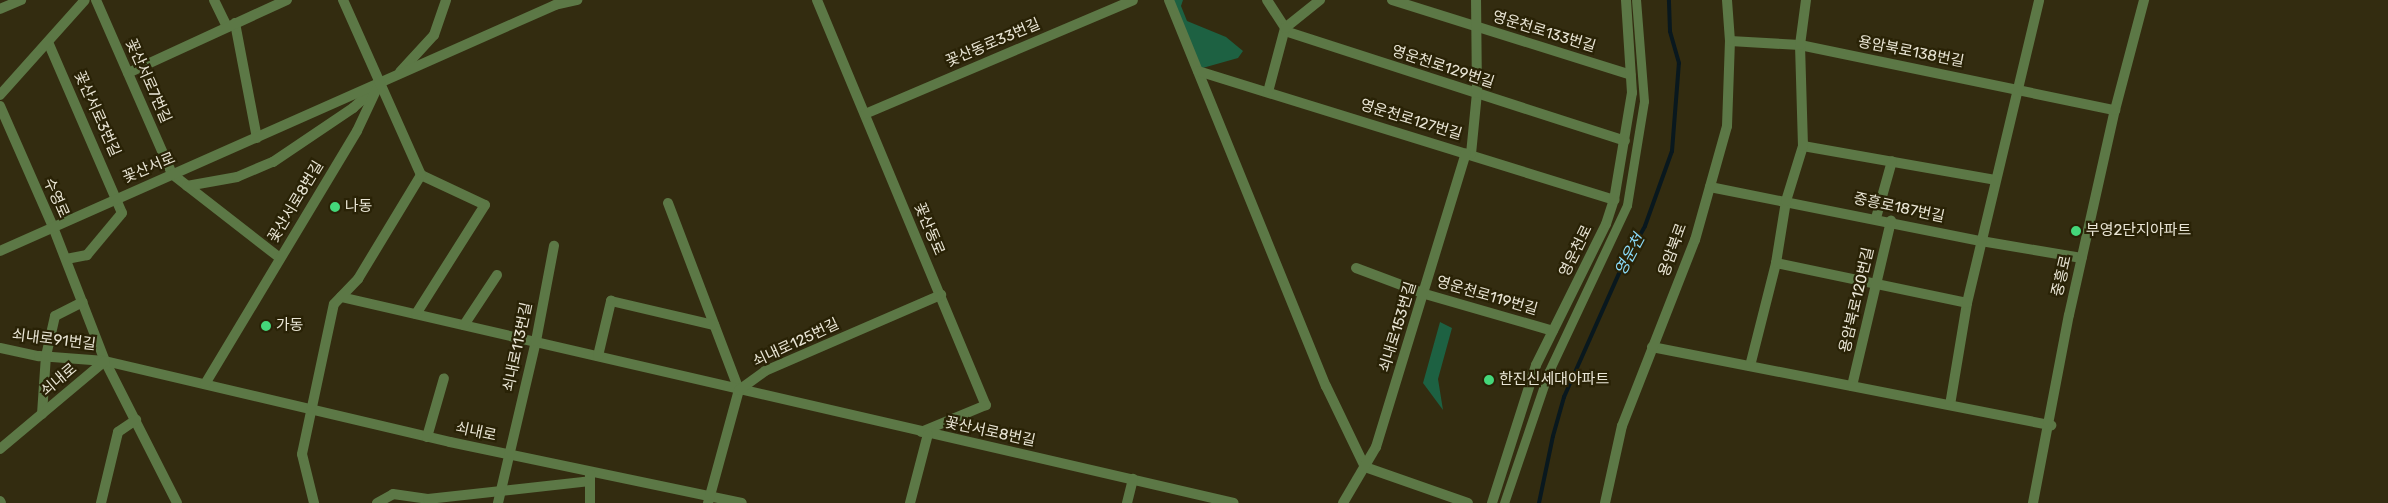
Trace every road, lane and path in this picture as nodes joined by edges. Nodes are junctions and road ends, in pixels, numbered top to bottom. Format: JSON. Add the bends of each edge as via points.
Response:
{"nodes":[{"id":1,"x":21,"y":0,"type":"edge"},
{"id":2,"x":85,"y":0,"type":"edge"},
{"id":3,"x":96,"y":0,"type":"edge"},
{"id":4,"x":214,"y":0,"type":"edge"},
{"id":5,"x":343,"y":0,"type":"edge"},
{"id":6,"x":446,"y":0,"type":"edge"},
{"id":7,"x":577,"y":0,"type":"edge"},
{"id":8,"x":817,"y":0,"type":"edge"},
{"id":9,"x":1133,"y":0,"type":"edge"},
{"id":10,"x":1169,"y":0,"type":"edge"},
{"id":11,"x":1268,"y":0,"type":"edge"},
{"id":12,"x":1320,"y":0,"type":"edge"},
{"id":13,"x":1392,"y":0,"type":"edge"},
{"id":14,"x":1476,"y":0,"type":"edge"},
{"id":15,"x":1626,"y":0,"type":"edge"},
{"id":16,"x":1636,"y":0,"type":"edge"},
{"id":17,"x":1727,"y":0,"type":"edge"},
{"id":18,"x":1806,"y":0,"type":"edge"},
{"id":19,"x":2040,"y":0,"type":"edge"},
{"id":20,"x":2144,"y":0,"type":"edge"},
{"id":21,"x":282,"y":1,"type":"edge"},
{"id":22,"x":0,"y":9,"type":"edge"},
{"id":23,"x":231,"y":25,"type":"junction"},
{"id":24,"x":1476,"y":27,"type":"junction"},
{"id":25,"x":1285,"y":28,"type":"junction"},
{"id":26,"x":1730,"y":41,"type":"junction"},
{"id":27,"x":48,"y":42,"type":"junction"},
{"id":28,"x":1800,"y":45,"type":"junction"},
{"id":29,"x":1198,"y":71,"type":"junction"},
{"id":30,"x":128,"y":73,"type":"junction"},
{"id":31,"x":1631,"y":75,"type":"junction"},
{"id":32,"x":396,"y":77,"type":"junction"},
{"id":33,"x":379,"y":84,"type":"junction"},
{"id":34,"x":2016,"y":89,"type":"junction"},
{"id":35,"x":1268,"y":92,"type":"junction"},
{"id":36,"x":1477,"y":93,"type":"junction"},
{"id":37,"x":0,"y":95,"type":"edge"},
{"id":38,"x":1,"y":110,"type":"edge"},
{"id":39,"x":2115,"y":110,"type":"junction"},
{"id":40,"x":865,"y":114,"type":"junction"},
{"id":41,"x":256,"y":138,"type":"junction"},
{"id":42,"x":1625,"y":141,"type":"junction"},
{"id":43,"x":1803,"y":146,"type":"junction"},
{"id":44,"x":1468,"y":154,"type":"junction"},
{"id":45,"x":1892,"y":162,"type":"junction"},
{"id":46,"x":172,"y":174,"type":"junction"},
{"id":47,"x":421,"y":175,"type":"junction"},
{"id":48,"x":1995,"y":180,"type":"junction"},
{"id":49,"x":187,"y":186,"type":"junction"},
{"id":50,"x":1710,"y":187,"type":"junction"},
{"id":51,"x":118,"y":198,"type":"junction"},
{"id":52,"x":1614,"y":200,"type":"junction"},
{"id":53,"x":1786,"y":201,"type":"junction"},
{"id":54,"x":668,"y":203,"type":"dead end"},
{"id":55,"x":1876,"y":218,"type":"junction"},
{"id":56,"x":1891,"y":222,"type":"junction"},
{"id":57,"x":53,"y":226,"type":"junction"},
{"id":58,"x":1981,"y":242,"type":"junction"},
{"id":59,"x":554,"y":246,"type":"dead end"},
{"id":60,"x":0,"y":251,"type":"edge"},
{"id":61,"x":280,"y":258,"type":"junction"},
{"id":62,"x":2082,"y":258,"type":"junction"},
{"id":63,"x":66,"y":259,"type":"junction"},
{"id":64,"x":1776,"y":263,"type":"junction"},
{"id":65,"x":1356,"y":268,"type":"dead end"},
{"id":66,"x":497,"y":275,"type":"dead end"},
{"id":67,"x":1876,"y":284,"type":"junction"},
{"id":68,"x":1425,"y":294,"type":"junction"},
{"id":69,"x":941,"y":295,"type":"junction"},
{"id":70,"x":341,"y":297,"type":"junction"},
{"id":71,"x":83,"y":302,"type":"junction"},
{"id":72,"x":1967,"y":303,"type":"junction"},
{"id":73,"x":416,"y":314,"type":"junction"},
{"id":74,"x":464,"y":325,"type":"junction"},
{"id":75,"x":714,"y":325,"type":"junction"},
{"id":76,"x":1553,"y":331,"type":"junction"},
{"id":77,"x":536,"y":341,"type":"junction"},
{"id":78,"x":0,"y":348,"type":"edge"},
{"id":79,"x":1652,"y":348,"type":"junction"},
{"id":80,"x":46,"y":356,"type":"junction"},
{"id":81,"x":598,"y":356,"type":"junction"},
{"id":82,"x":105,"y":361,"type":"junction"},
{"id":83,"x":1750,"y":366,"type":"junction"},
{"id":84,"x":444,"y":378,"type":"dead end"},
{"id":85,"x":204,"y":384,"type":"junction"},
{"id":86,"x":1852,"y":386,"type":"junction"},
{"id":87,"x":738,"y":390,"type":"junction"},
{"id":88,"x":1950,"y":405,"type":"junction"},
{"id":89,"x":310,"y":409,"type":"junction"},
{"id":90,"x":42,"y":414,"type":"junction"},
{"id":91,"x":136,"y":420,"type":"junction"},
{"id":92,"x":2051,"y":425,"type":"junction"},
{"id":93,"x":924,"y":433,"type":"junction"},
{"id":94,"x":427,"y":437,"type":"junction"},
{"id":95,"x":0,"y":449,"type":"edge"},
{"id":96,"x":510,"y":455,"type":"junction"},
{"id":97,"x":1364,"y":467,"type":"junction"},
{"id":98,"x":590,"y":476,"type":"junction"},
{"id":99,"x":1133,"y":479,"type":"junction"},
{"id":100,"x":502,"y":490,"type":"junction"},
{"id":101,"x":709,"y":499,"type":"edge"},
{"id":102,"x":314,"y":502,"type":"edge"},
{"id":103,"x":101,"y":503,"type":"edge"},
{"id":104,"x":177,"y":503,"type":"edge"},
{"id":105,"x":302,"y":503,"type":"edge"},
{"id":106,"x":377,"y":503,"type":"edge"},
{"id":107,"x":498,"y":503,"type":"edge"},
{"id":108,"x":590,"y":503,"type":"edge"},
{"id":109,"x":742,"y":503,"type":"edge"},
{"id":110,"x":910,"y":503,"type":"edge"},
{"id":111,"x":1127,"y":503,"type":"edge"},
{"id":112,"x":1234,"y":503,"type":"edge"},
{"id":113,"x":1343,"y":503,"type":"edge"},
{"id":114,"x":1468,"y":503,"type":"edge"},
{"id":115,"x":1492,"y":503,"type":"edge"},
{"id":116,"x":1504,"y":503,"type":"edge"},
{"id":117,"x":1605,"y":503,"type":"edge"},
{"id":118,"x":2034,"y":503,"type":"edge"}],
"edges":[{"from":1,"to":22,"type":"street"},
{"from":2,"to":27,"type":"street"},
{"from":3,"to":30,"type":"street","name":"꽃산서로7번길"},
{"from":4,"to":23,"type":"street"},
{"from":5,"to":33,"type":"street"},
{"from":6,"to":32,"type":"street","name":"꽃산서로","via":[[434,35]]},
{"from":7,"to":32,"type":"street","name":"꽃산서로","via":[[555,5]]},
{"from":8,"to":40,"type":"street","name":"꽃산동로"},
{"from":9,"to":40,"type":"street","name":"꽃산동로33번길"},
{"from":10,"to":29,"type":"street"},
{"from":11,"to":25,"type":"street"},
{"from":12,"to":25,"type":"street"},
{"from":13,"to":24,"type":"street","name":"영운천로133번길"},
{"from":14,"to":24,"type":"street","name":"쇠내로153번길"},
{"from":15,"to":31,"type":"street","name":"영운천로"},
{"from":16,"to":116,"type":"street","via":[[1644,101],[1627,206],[1549,371]]},
{"from":17,"to":26,"type":"street","name":"용암북로"},
{"from":18,"to":28,"type":"street"},
{"from":19,"to":34,"type":"street"},
{"from":20,"to":39,"type":"street","name":"중흥로"},
{"from":21,"to":23,"type":"street"},
{"from":23,"to":30,"type":"street"},
{"from":23,"to":41,"type":"street"},
{"from":24,"to":31,"type":"street","name":"영운천로133번길"},
{"from":24,"to":36,"type":"street","name":"쇠내로153번길"},
{"from":25,"to":35,"type":"street"},
{"from":25,"to":36,"type":"street","name":"영운천로129번길","via":[[1288,32]]},
{"from":26,"to":28,"type":"street","name":"용암북로138번길"},
{"from":26,"to":50,"type":"street","name":"용암북로","via":[[1727,126]]},
{"from":27,"to":37,"type":"street"},
{"from":27,"to":51,"type":"street","name":"꽃산서로3번길"},
{"from":28,"to":34,"type":"street","name":"용암북로138번길"},
{"from":28,"to":43,"type":"street"},
{"from":29,"to":35,"type":"street","name":"영운천로127번길"},
{"from":29,"to":97,"type":"street","via":[[1326,386]]},
{"from":30,"to":46,"type":"street","name":"꽃산서로7번길"},
{"from":31,"to":42,"type":"street","name":"영운천로","via":[[1632,93]]},
{"from":32,"to":33,"type":"street","name":"꽃산서로"},
{"from":33,"to":41,"type":"street","name":"꽃산서로"},
{"from":33,"to":47,"type":"street"},
{"from":33,"to":49,"type":"street","via":[[353,108],[285,153],[237,177]]},
{"from":33,"to":61,"type":"street","name":"꽃산서로8번길","via":[[357,132]]},
{"from":34,"to":39,"type":"street","name":"용암북로138번길"},
{"from":34,"to":48,"type":"street"},
{"from":35,"to":44,"type":"street","name":"영운천로127번길"},
{"from":36,"to":42,"type":"street","name":"영운천로129번길"},
{"from":36,"to":44,"type":"street","name":"쇠내로153번길"},
{"from":38,"to":57,"type":"street","name":"수영로"},
{"from":39,"to":62,"type":"street","name":"중흥로"},
{"from":40,"to":69,"type":"street","name":"꽃산동로"},
{"from":41,"to":46,"type":"street","name":"꽃산서로"},
{"from":42,"to":52,"type":"street","name":"영운천로"},
{"from":43,"to":45,"type":"street"},
{"from":43,"to":53,"type":"street"},
{"from":44,"to":52,"type":"street","name":"영운천로127번길"},
{"from":44,"to":68,"type":"street","name":"쇠내로153번길"},
{"from":45,"to":48,"type":"street"},
{"from":45,"to":55,"type":"street"},
{"from":46,"to":49,"type":"street","name":"꽃산서로8번길"},
{"from":46,"to":51,"type":"street","name":"꽃산서로"},
{"from":47,"to":70,"type":"street","via":[[358,280]]},
{"from":47,"to":73,"type":"street","via":[[485,205]]},
{"from":48,"to":58,"type":"street"},
{"from":49,"to":61,"type":"street","name":"꽃산서로8번길"},
{"from":50,"to":53,"type":"street","name":"중흥로187번길"},
{"from":50,"to":79,"type":"street","name":"용암북로","via":[[1695,240]]},
{"from":51,"to":57,"type":"street","name":"꽃산서로"},
{"from":51,"to":63,"type":"street","via":[[122,213],[87,255]]},
{"from":52,"to":76,"type":"street","name":"영운천로","via":[[1606,224]]},
{"from":53,"to":55,"type":"street","name":"중흥로187번길"},
{"from":53,"to":64,"type":"street"},
{"from":54,"to":75,"type":"street"},
{"from":55,"to":56,"type":"street","name":"중흥로187번길"},
{"from":56,"to":58,"type":"street","name":"중흥로187번길"},
{"from":56,"to":67,"type":"street","name":"용암북로120번길"},
{"from":57,"to":60,"type":"street","name":"꽃산서로"},
{"from":57,"to":63,"type":"street","name":"수영로"},
{"from":58,"to":62,"type":"street","name":"중흥로187번길"},
{"from":58,"to":72,"type":"street"},
{"from":59,"to":77,"type":"street","name":"쇠내로113번길"},
{"from":61,"to":85,"type":"street"},
{"from":62,"to":92,"type":"street","name":"중흥로"},
{"from":63,"to":71,"type":"street","name":"수영로"},
{"from":64,"to":67,"type":"street"},
{"from":64,"to":83,"type":"street"},
{"from":65,"to":68,"type":"street","name":"영운천로119번길"},
{"from":66,"to":74,"type":"street"},
{"from":67,"to":72,"type":"street"},
{"from":67,"to":86,"type":"street","name":"용암북로120번길"},
{"from":68,"to":76,"type":"street","name":"영운천로119번길"},
{"from":68,"to":97,"type":"street","name":"쇠내로153번길","via":[[1376,447]]},
{"from":69,"to":87,"type":"street","name":"쇠내로125번길","via":[[765,371]]},
{"from":69,"to":93,"type":"street","name":"꽃산동로","via":[[986,405]]},
{"from":70,"to":73,"type":"street","name":"꽃산서로8번길"},
{"from":70,"to":89,"type":"street","via":[[334,304]]},
{"from":71,"to":80,"type":"street","via":[[55,316]]},
{"from":71,"to":82,"type":"street","name":"수영로"},
{"from":72,"to":88,"type":"street"},
{"from":73,"to":74,"type":"street","name":"꽃산서로8번길"},
{"from":74,"to":77,"type":"street","name":"꽃산서로8번길"},
{"from":75,"to":81,"type":"street","via":[[611,301]]},
{"from":75,"to":87,"type":"street"},
{"from":76,"to":115,"type":"street","name":"영운천로","via":[[1536,365]]},
{"from":77,"to":81,"type":"street","name":"꽃산서로8번길"},
{"from":77,"to":96,"type":"street","name":"쇠내로113번길"},
{"from":78,"to":80,"type":"street","name":"쇠내로91번길"},
{"from":79,"to":83,"type":"street"},
{"from":79,"to":117,"type":"street","name":"용암북로","via":[[1622,426]]},
{"from":80,"to":82,"type":"street","name":"쇠내로91번길"},
{"from":80,"to":90,"type":"street"},
{"from":81,"to":87,"type":"street","name":"꽃산서로8번길"},
{"from":82,"to":85,"type":"street","name":"쇠내로"},
{"from":82,"to":90,"type":"street","name":"쇠내로"},
{"from":82,"to":91,"type":"street","name":"수영로"},
{"from":83,"to":86,"type":"street"},
{"from":84,"to":94,"type":"street"},
{"from":85,"to":89,"type":"street","name":"쇠내로"},
{"from":86,"to":88,"type":"street"},
{"from":87,"to":93,"type":"street","name":"꽃산서로8번길"},
{"from":87,"to":101,"type":"street"},
{"from":88,"to":92,"type":"street"},
{"from":89,"to":94,"type":"street","name":"쇠내로"},
{"from":89,"to":102,"type":"street","via":[[302,454]]},
{"from":90,"to":95,"type":"street","name":"쇠내로"},
{"from":91,"to":103,"type":"street","via":[[118,432]]},
{"from":91,"to":104,"type":"street","name":"수영로"},
{"from":92,"to":118,"type":"street","name":"중흥로"},
{"from":93,"to":99,"type":"street","name":"꽃산서로8번길"},
{"from":93,"to":110,"type":"street"},
{"from":94,"to":96,"type":"street","name":"쇠내로"},
{"from":96,"to":98,"type":"street","name":"쇠내로"},
{"from":96,"to":100,"type":"street","name":"쇠내로113번길"},
{"from":97,"to":113,"type":"street","name":"쇠내로153번길"},
{"from":97,"to":114,"type":"street"},
{"from":98,"to":100,"type":"street"},
{"from":98,"to":101,"type":"street","name":"쇠내로"},
{"from":98,"to":108,"type":"street"},
{"from":99,"to":111,"type":"street"},
{"from":99,"to":112,"type":"street","name":"꽃산서로8번길"},
{"from":100,"to":106,"type":"street","via":[[428,499],[393,494]]},
{"from":100,"to":107,"type":"street","name":"쇠내로113번길"},
{"from":101,"to":109,"type":"street","name":"쇠내로"},
{"from":102,"to":105,"type":"street"}]}
